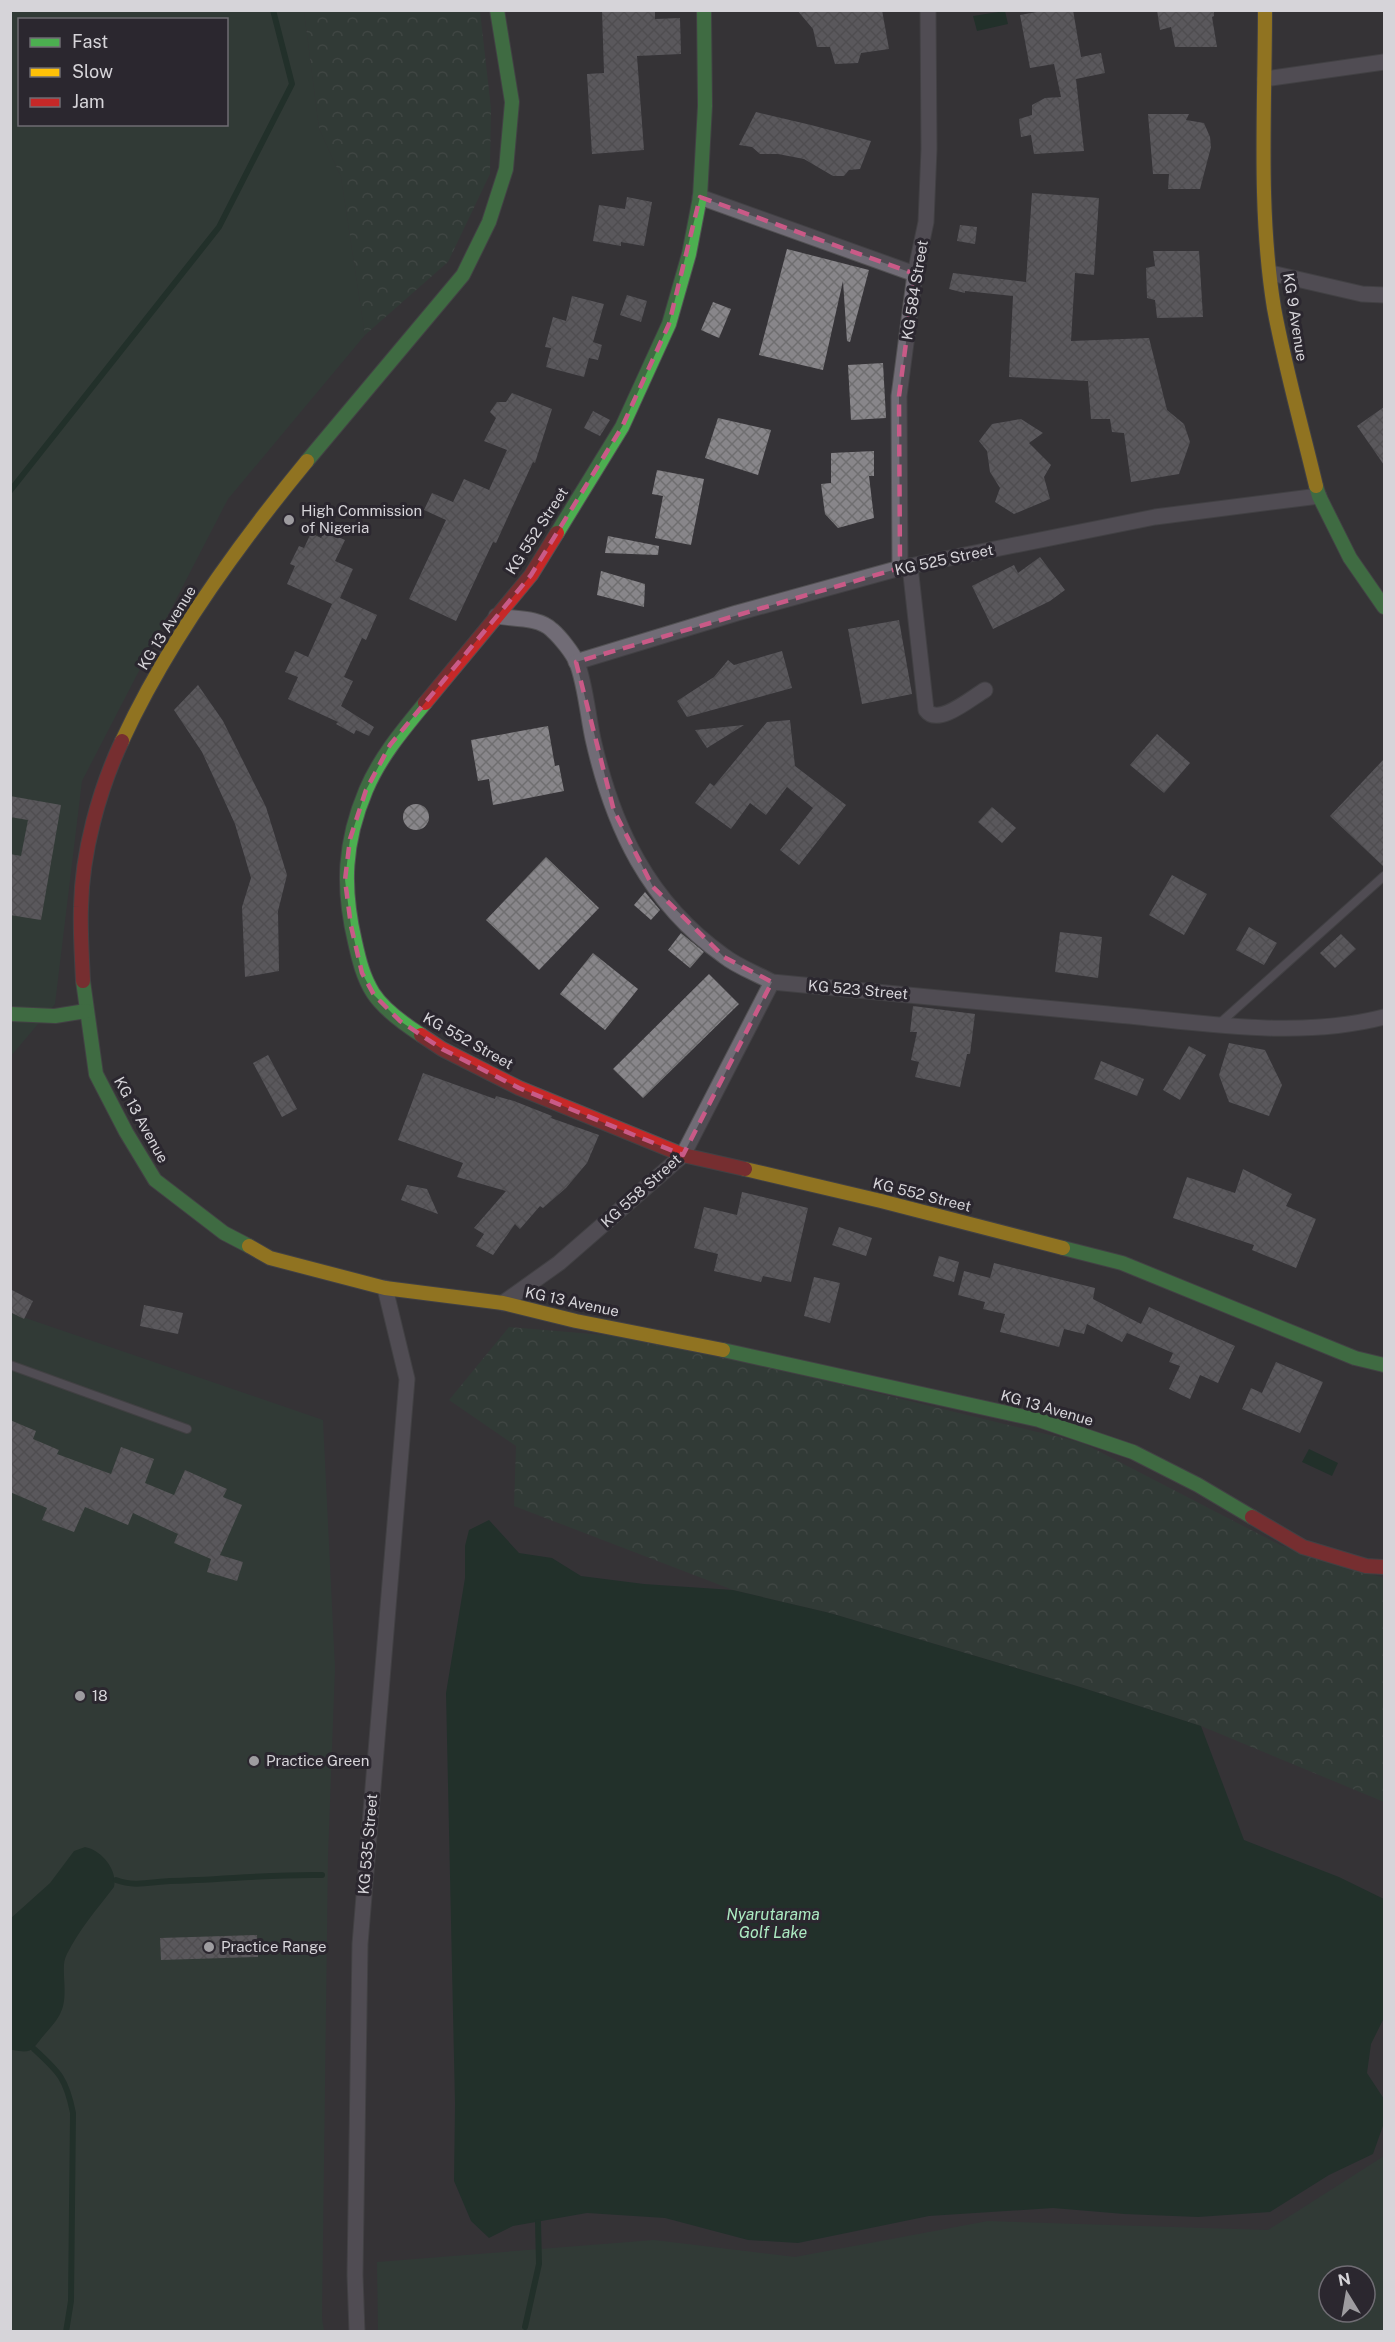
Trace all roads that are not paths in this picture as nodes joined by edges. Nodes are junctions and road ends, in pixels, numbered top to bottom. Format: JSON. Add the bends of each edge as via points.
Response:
{"nodes":[{"id":1,"x":497,"y":10,"type":"edge"},
{"id":2,"x":704,"y":10,"type":"edge"},
{"id":3,"x":928,"y":10,"type":"edge"},
{"id":4,"x":1265,"y":10,"type":"edge"},
{"id":5,"x":1384,"y":62,"type":"edge"},
{"id":6,"x":1265,"y":79,"type":"junction"},
{"id":7,"x":700,"y":197,"type":"junction"},
{"id":8,"x":1271,"y":273,"type":"junction"},
{"id":9,"x":915,"y":274,"type":"junction"},
{"id":10,"x":1384,"y":295,"type":"edge"},
{"id":11,"x":1319,"y":496,"type":"junction"},
{"id":12,"x":905,"y":567,"type":"junction"},
{"id":13,"x":1384,"y":607,"type":"edge"},
{"id":14,"x":496,"y":616,"type":"junction"},
{"id":15,"x":576,"y":662,"type":"junction"},
{"id":16,"x":985,"y":690,"type":"dead end"},
{"id":17,"x":1384,"y":876,"type":"edge"},
{"id":18,"x":772,"y":982,"type":"junction"},
{"id":19,"x":86,"y":1011,"type":"junction"},
{"id":20,"x":10,"y":1014,"type":"edge"},
{"id":21,"x":1384,"y":1017,"type":"edge"},
{"id":22,"x":1219,"y":1024,"type":"junction"},
{"id":23,"x":683,"y":1155,"type":"junction"},
{"id":24,"x":385,"y":1288,"type":"junction"},
{"id":25,"x":503,"y":1303,"type":"junction"},
{"id":26,"x":10,"y":1365,"type":"edge"},
{"id":27,"x":1384,"y":1365,"type":"edge"},
{"id":28,"x":187,"y":1429,"type":"dead end"},
{"id":29,"x":1384,"y":1567,"type":"edge"},
{"id":30,"x":357,"y":2331,"type":"edge"}],
"edges":[{"from":1,"to":19,"type":"street","name":"KG 13 Avenue","via":[[512,102],[506,169],[489,222],[463,275],[259,519],[140,702],[110,767],[90,837],[81,905]]},
{"from":2,"to":7,"type":"street","name":"KG 552 Street","via":[[705,106]]},
{"from":3,"to":9,"type":"street","name":"KG 584 Street","via":[[926,222]]},
{"from":4,"to":6,"type":"street","name":"KG 9 Avenue"},
{"from":5,"to":6,"type":"street"},
{"from":6,"to":8,"type":"street","name":"KG 9 Avenue","via":[[1265,213]]},
{"from":7,"to":9,"type":"street"},
{"from":7,"to":14,"type":"street","name":"KG 552 Street","via":[[669,324],[622,427],[531,574]]},
{"from":8,"to":10,"type":"street","via":[[1362,294]]},
{"from":8,"to":11,"type":"street","name":"KG 9 Avenue","via":[[1287,369]]},
{"from":9,"to":12,"type":"street","name":"KG 584 Street","via":[[899,396]]},
{"from":11,"to":12,"type":"street","name":"KG 525 Street","via":[[1155,517]]},
{"from":11,"to":13,"type":"street","name":"KG 9 Avenue","via":[[1350,558]]},
{"from":12,"to":15,"type":"street","name":"KG 525 Street"},
{"from":12,"to":16,"type":"street","name":"KG 584 Street","via":[[929,715],[944,715]]},
{"from":14,"to":15,"type":"street","name":"KG 523 Street","via":[[545,624]]},
{"from":14,"to":23,"type":"street","name":"KG 552 Street","via":[[390,745],[366,790],[350,839],[345,880],[362,973],[374,995],[400,1021],[442,1049],[519,1088]]},
{"from":15,"to":18,"type":"street","name":"KG 523 Street","via":[[614,811],[653,887],[724,957]]},
{"from":17,"to":22,"type":"lane"},
{"from":18,"to":22,"type":"street","name":"KG 523 Street"},
{"from":18,"to":23,"type":"street","name":"KG 558 Street"},
{"from":19,"to":20,"type":"street","via":[[55,1016]]},
{"from":19,"to":24,"type":"street","name":"KG 13 Avenue","via":[[96,1074],[155,1180],[224,1233],[270,1258]]},
{"from":21,"to":22,"type":"street","name":"KG 523 Street","via":[[1313,1029]]},
{"from":23,"to":25,"type":"street","name":"KG 558 Street","via":[[559,1263]]},
{"from":23,"to":27,"type":"street","name":"KG 552 Street","via":[[1122,1263],[1355,1358]]},
{"from":24,"to":25,"type":"street","name":"KG 13 Avenue"},
{"from":24,"to":30,"type":"street","name":"KG 535 Street","via":[[407,1379],[360,1944]]},
{"from":25,"to":29,"type":"street","name":"KG 13 Avenue","via":[[1039,1419],[1143,1457],[1304,1547],[1366,1566]]},
{"from":26,"to":28,"type":"lane"}]}
